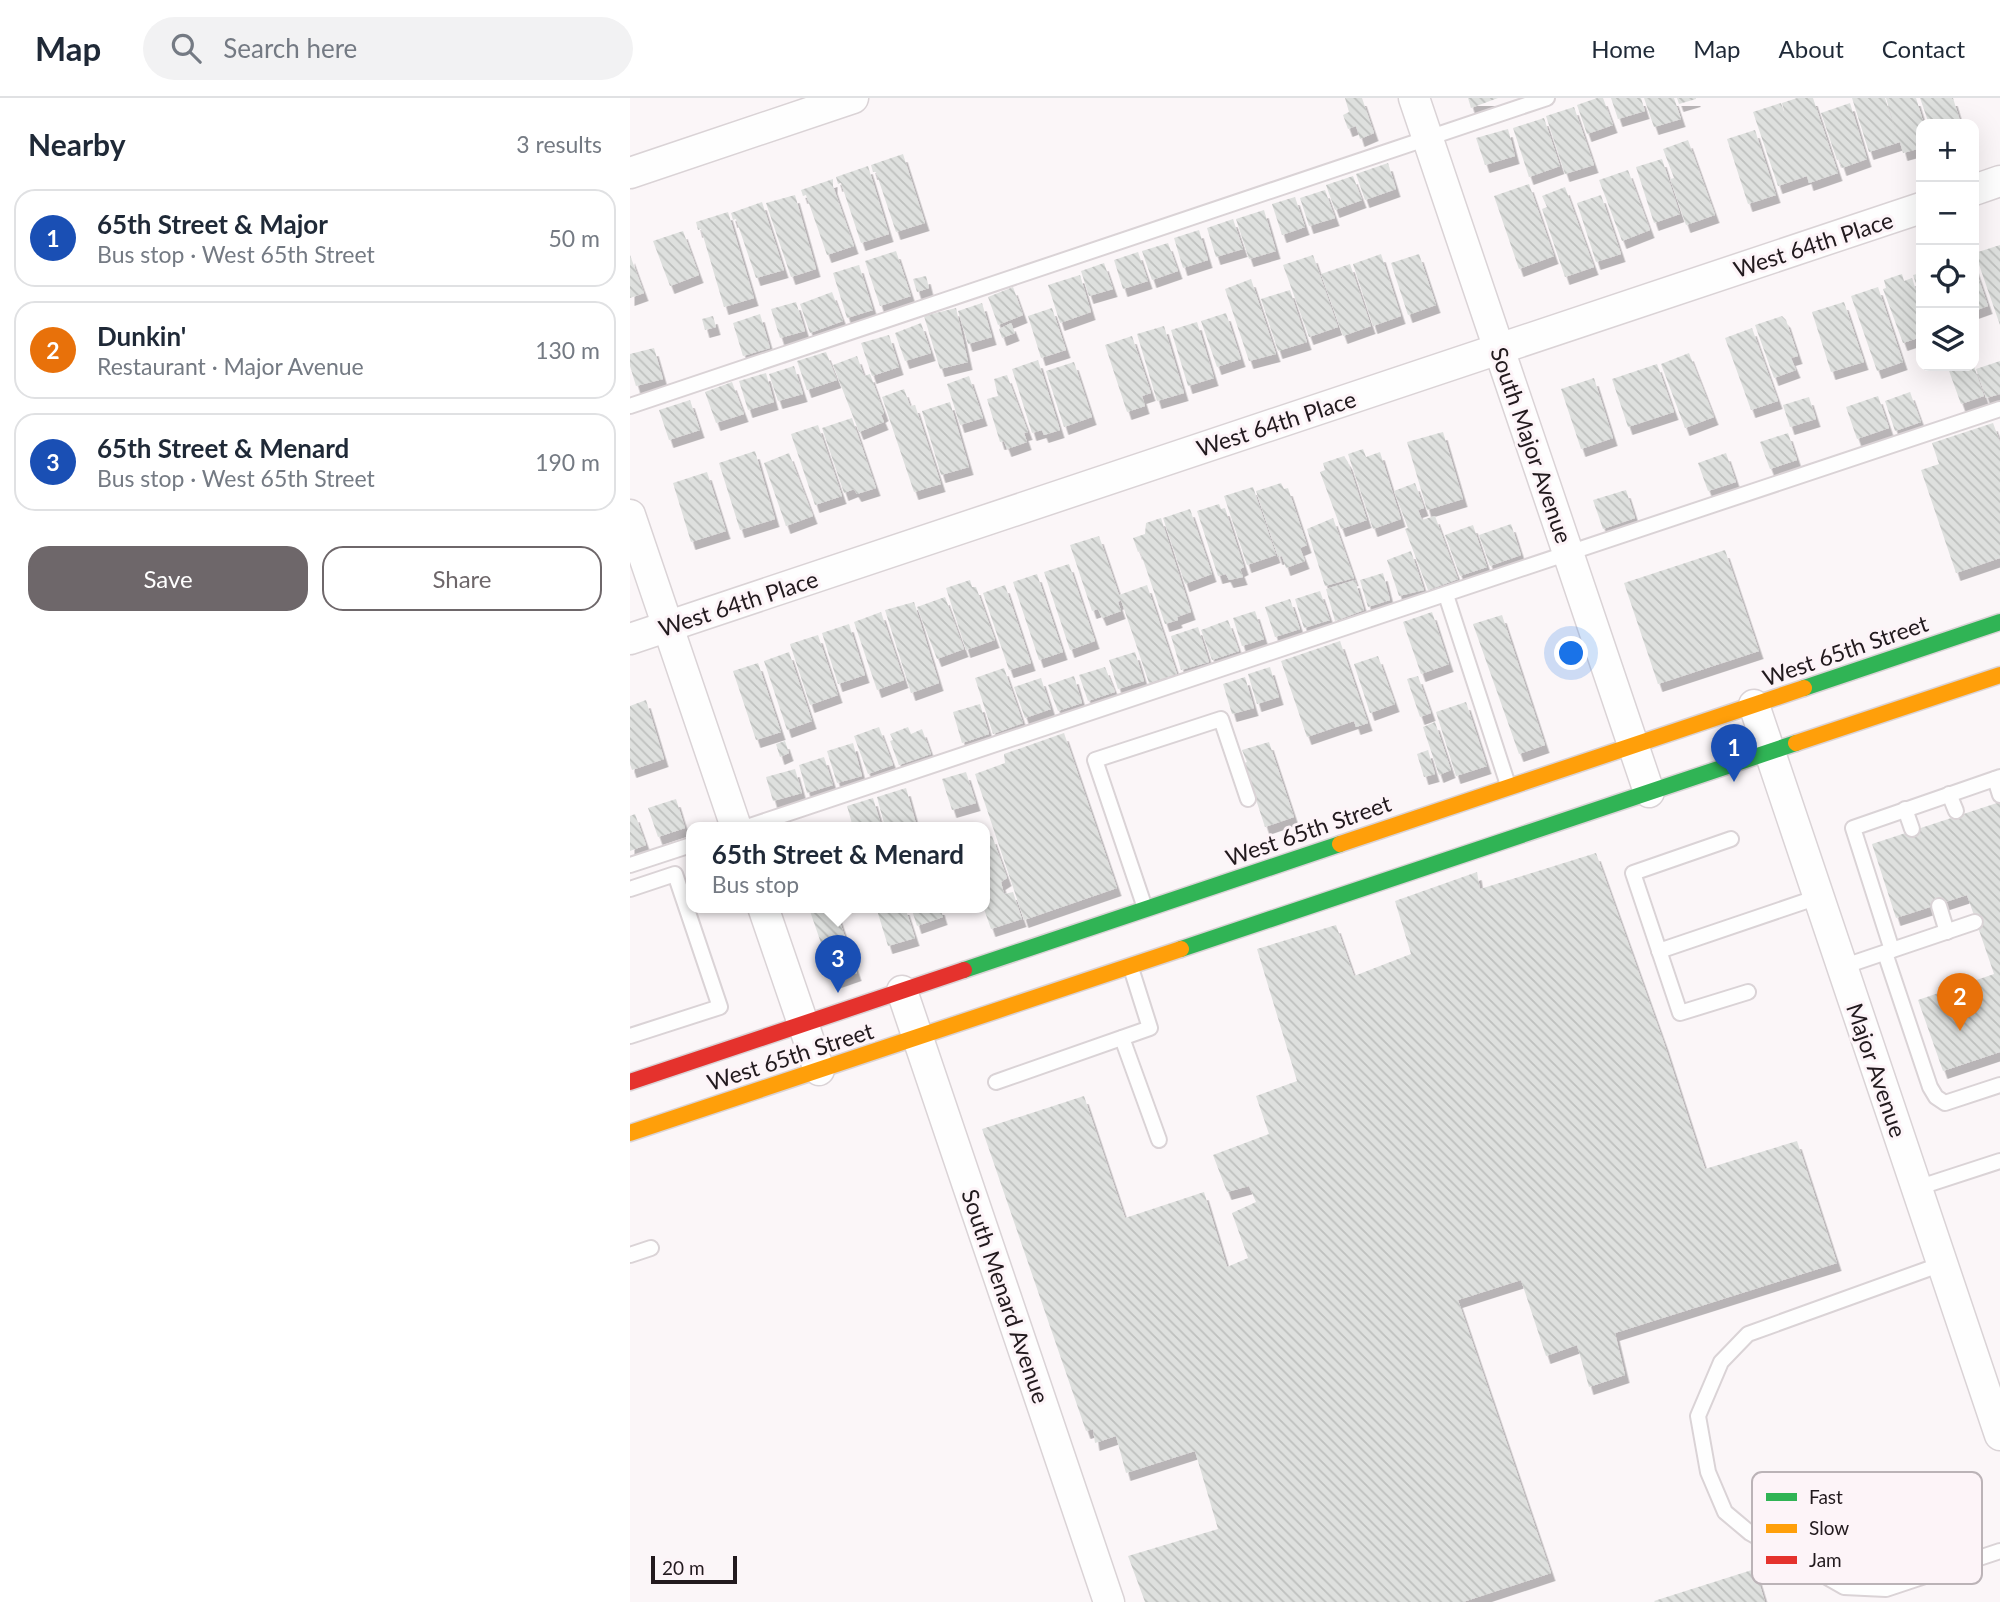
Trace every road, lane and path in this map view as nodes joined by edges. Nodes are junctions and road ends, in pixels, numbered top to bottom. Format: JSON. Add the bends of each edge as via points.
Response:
{"nodes":[{"id":1,"x":853,"y":98,"type":"edge"},
{"id":2,"x":1414,"y":98,"type":"edge"},
{"id":3,"x":1547,"y":98,"type":"edge"},
{"id":4,"x":1428,"y":138,"type":"junction"},
{"id":5,"x":630,"y":173,"type":"edge"},
{"id":6,"x":2000,"y":181,"type":"edge"},
{"id":7,"x":1979,"y":188,"type":"edge"},
{"id":8,"x":1916,"y":210,"type":"edge"},
{"id":9,"x":1499,"y":349,"type":"junction"},
{"id":10,"x":630,"y":406,"type":"edge"},
{"id":11,"x":2000,"y":409,"type":"edge"},
{"id":12,"x":630,"y":515,"type":"edge"},
{"id":13,"x":1569,"y":554,"type":"junction"},
{"id":14,"x":1446,"y":595,"type":"junction"},
{"id":15,"x":2000,"y":622,"type":"edge"},
{"id":16,"x":668,"y":626,"type":"junction"},
{"id":17,"x":630,"y":639,"type":"edge"},
{"id":18,"x":2000,"y":675,"type":"edge"},
{"id":19,"x":1754,"y":705,"type":"junction"},
{"id":20,"x":1633,"y":745,"type":"junction"},
{"id":21,"x":1770,"y":752,"type":"junction"},
{"id":22,"x":1997,"y":778,"type":"edge"},
{"id":23,"x":1509,"y":787,"type":"junction"},
{"id":24,"x":1649,"y":792,"type":"junction"},
{"id":25,"x":1950,"y":794,"type":"junction"},
{"id":26,"x":2000,"y":795,"type":"edge"},
{"id":27,"x":1248,"y":799,"type":"dead end"},
{"id":28,"x":1905,"y":810,"type":"junction"},
{"id":29,"x":1956,"y":811,"type":"dead end"},
{"id":30,"x":734,"y":822,"type":"edge"},
{"id":31,"x":762,"y":822,"type":"edge"},
{"id":32,"x":1912,"y":829,"type":"dead end"},
{"id":33,"x":1731,"y":839,"type":"dead end"},
{"id":34,"x":686,"y":847,"type":"edge"},
{"id":35,"x":630,"y":865,"type":"edge"},
{"id":36,"x":630,"y":889,"type":"edge"},
{"id":37,"x":1818,"y":897,"type":"junction"},
{"id":38,"x":686,"y":904,"type":"edge"},
{"id":39,"x":1939,"y":906,"type":"dead end"},
{"id":40,"x":1145,"y":909,"type":"junction"},
{"id":41,"x":689,"y":913,"type":"edge"},
{"id":42,"x":766,"y":913,"type":"edge"},
{"id":43,"x":1975,"y":922,"type":"dead end"},
{"id":44,"x":1947,"y":932,"type":"junction"},
{"id":45,"x":1659,"y":951,"type":"junction"},
{"id":46,"x":1888,"y":951,"type":"junction"},
{"id":47,"x":1130,"y":966,"type":"junction"},
{"id":48,"x":1842,"y":967,"type":"junction"},
{"id":49,"x":902,"y":991,"type":"junction"},
{"id":50,"x":1748,"y":992,"type":"dead end"},
{"id":51,"x":803,"y":1024,"type":"junction"},
{"id":52,"x":630,"y":1037,"type":"edge"},
{"id":53,"x":918,"y":1037,"type":"junction"},
{"id":54,"x":1122,"y":1038,"type":"junction"},
{"id":55,"x":819,"y":1070,"type":"junction"},
{"id":56,"x":630,"y":1082,"type":"edge"},
{"id":57,"x":996,"y":1082,"type":"dead end"},
{"id":58,"x":2000,"y":1085,"type":"edge"},
{"id":59,"x":630,"y":1133,"type":"edge"},
{"id":60,"x":1159,"y":1140,"type":"dead end"},
{"id":61,"x":2000,"y":1161,"type":"edge"},
{"id":62,"x":1917,"y":1188,"type":"junction"},
{"id":63,"x":651,"y":1248,"type":"dead end"},
{"id":64,"x":630,"y":1255,"type":"edge"},
{"id":65,"x":1942,"y":1264,"type":"junction"},
{"id":66,"x":1995,"y":1401,"type":"edge"},
{"id":67,"x":2000,"y":1435,"type":"edge"},
{"id":68,"x":1752,"y":1534,"type":"edge"},
{"id":69,"x":2000,"y":1551,"type":"edge"},
{"id":70,"x":1982,"y":1558,"type":"edge"},
{"id":71,"x":1839,"y":1584,"type":"edge"},
{"id":72,"x":1916,"y":1584,"type":"edge"},
{"id":73,"x":1888,"y":1595,"type":"edge"},
{"id":74,"x":1110,"y":1602,"type":"edge"}],
"edges":[{"from":1,"to":5,"type":"street"},
{"from":2,"to":4,"type":"street","name":"South Major Avenue"},
{"from":3,"to":4,"type":"lane"},
{"from":4,"to":9,"type":"street","name":"South Major Avenue"},
{"from":4,"to":10,"type":"lane"},
{"from":6,"to":7,"type":"street"},
{"from":8,"to":9,"type":"street","name":"West 64th Place"},
{"from":9,"to":13,"type":"street","name":"South Major Avenue"},
{"from":9,"to":16,"type":"street","name":"West 64th Place"},
{"from":11,"to":13,"type":"lane"},
{"from":12,"to":16,"type":"street"},
{"from":13,"to":14,"type":"lane"},
{"from":13,"to":20,"type":"street","name":"South Major Avenue"},
{"from":14,"to":23,"type":"lane"},
{"from":14,"to":31,"type":"lane"},
{"from":15,"to":19,"type":"street","name":"West 65th Street"},
{"from":16,"to":17,"type":"street","name":"West 64th Place"},
{"from":16,"to":30,"type":"street"},
{"from":18,"to":21,"type":"street","name":"West 65th Street"},
{"from":19,"to":20,"type":"street","name":"West 65th Street"},
{"from":19,"to":21,"type":"street","name":"Major Avenue"},
{"from":20,"to":23,"type":"street","name":"West 65th Street"},
{"from":20,"to":24,"type":"street","name":"South Major Avenue"},
{"from":21,"to":24,"type":"street","name":"West 65th Street"},
{"from":21,"to":37,"type":"street","name":"Major Avenue"},
{"from":22,"to":25,"type":"lane"},
{"from":22,"to":26,"type":"lane"},
{"from":23,"to":40,"type":"street","name":"West 65th Street"},
{"from":24,"to":47,"type":"street","name":"West 65th Street"},
{"from":25,"to":28,"type":"lane"},
{"from":25,"to":29,"type":"lane"},
{"from":27,"to":40,"type":"lane","via":[[1221,719],[1095,760]]},
{"from":28,"to":32,"type":"lane"},
{"from":28,"to":46,"type":"lane","via":[[1853,828]]},
{"from":33,"to":45,"type":"lane","via":[[1633,873]]},
{"from":34,"to":35,"type":"lane"},
{"from":36,"to":38,"type":"lane","via":[[676,874]]},
{"from":37,"to":45,"type":"lane"},
{"from":37,"to":48,"type":"street","name":"Major Avenue"},
{"from":39,"to":44,"type":"lane"},
{"from":40,"to":49,"type":"street","name":"West 65th Street"},
{"from":41,"to":52,"type":"lane","via":[[720,1007]]},
{"from":42,"to":51,"type":"street"},
{"from":43,"to":44,"type":"lane"},
{"from":44,"to":46,"type":"lane"},
{"from":45,"to":50,"type":"lane","via":[[1680,1013]]},
{"from":46,"to":48,"type":"lane"},
{"from":46,"to":58,"type":"lane","via":[[1936,1097],[1945,1103]]},
{"from":47,"to":53,"type":"street","name":"West 65th Street"},
{"from":47,"to":54,"type":"lane","via":[[1150,1028]]},
{"from":48,"to":62,"type":"street","name":"Major Avenue"},
{"from":49,"to":51,"type":"street","name":"West 65th Street"},
{"from":49,"to":53,"type":"street","name":"South Menard Avenue"},
{"from":51,"to":55,"type":"street"},
{"from":51,"to":56,"type":"street","name":"West 65th Street"},
{"from":53,"to":55,"type":"street","name":"West 65th Street"},
{"from":53,"to":74,"type":"street","name":"South Menard Avenue"},
{"from":54,"to":57,"type":"lane"},
{"from":54,"to":60,"type":"lane"},
{"from":55,"to":59,"type":"street","name":"West 65th Street"},
{"from":61,"to":62,"type":"lane"},
{"from":62,"to":65,"type":"street","name":"Major Avenue"},
{"from":63,"to":64,"type":"lane"},
{"from":65,"to":66,"type":"street","name":"Major Avenue"},
{"from":65,"to":68,"type":"lane","via":[[1748,1334],[1721,1362],[1698,1416],[1709,1472],[1725,1512]]},
{"from":66,"to":67,"type":"street","name":"Major Avenue"},
{"from":69,"to":70,"type":"lane"},
{"from":71,"to":73,"type":"lane"},
{"from":72,"to":73,"type":"lane"}]}
